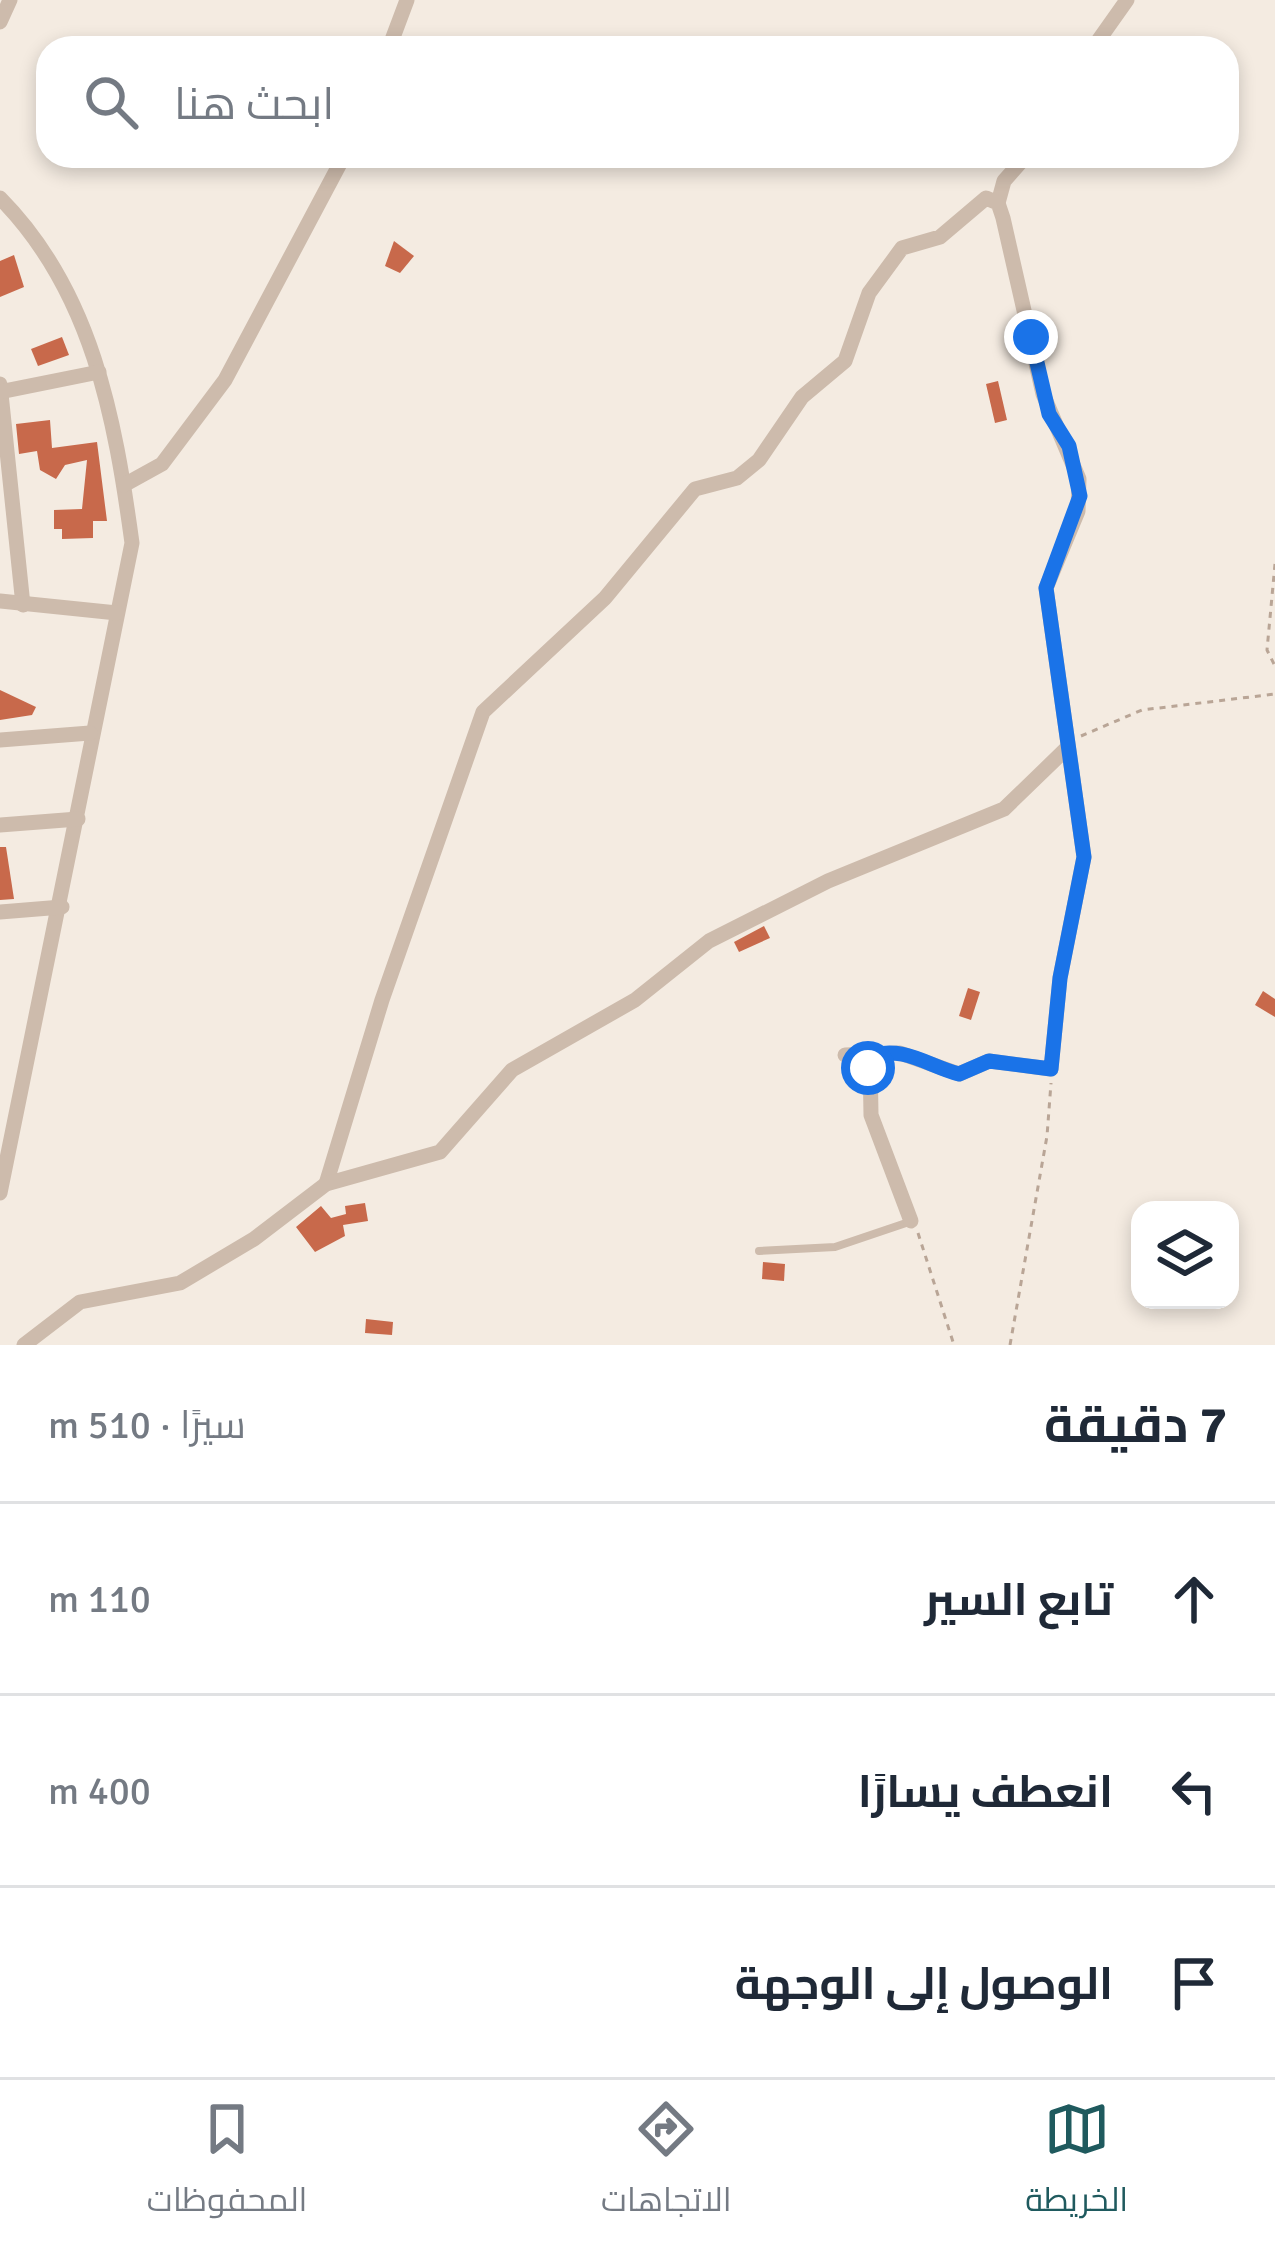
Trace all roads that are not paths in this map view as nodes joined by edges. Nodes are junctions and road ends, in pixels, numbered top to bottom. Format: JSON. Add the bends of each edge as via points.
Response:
{"nodes":[{"id":1,"x":10,"y":0,"type":"edge"},
{"id":2,"x":407,"y":0,"type":"edge"},
{"id":3,"x":1127,"y":0,"type":"edge"},
{"id":4,"x":0,"y":22,"type":"edge"},
{"id":5,"x":393,"y":36,"type":"edge"},
{"id":6,"x":1102,"y":36,"type":"edge"},
{"id":7,"x":338,"y":168,"type":"edge"},
{"id":8,"x":1015,"y":168,"type":"edge"},
{"id":9,"x":0,"y":198,"type":"edge"},
{"id":10,"x":998,"y":203,"type":"junction"},
{"id":11,"x":18,"y":216,"type":"junction"},
{"id":12,"x":0,"y":229,"type":"edge"},
{"id":13,"x":99,"y":372,"type":"junction"},
{"id":14,"x":1,"y":389,"type":"edge"},
{"id":15,"x":124,"y":485,"type":"junction"},
{"id":16,"x":0,"y":601,"type":"edge"},
{"id":17,"x":23,"y":605,"type":"junction"},
{"id":18,"x":117,"y":613,"type":"junction"},
{"id":19,"x":90,"y":734,"type":"junction"},
{"id":20,"x":0,"y":740,"type":"edge"},
{"id":21,"x":1066,"y":749,"type":"junction"},
{"id":22,"x":78,"y":819,"type":"junction"},
{"id":23,"x":0,"y":825,"type":"edge"},
{"id":24,"x":62,"y":907,"type":"junction"},
{"id":25,"x":0,"y":912,"type":"edge"},
{"id":26,"x":844,"y":1055,"type":"dead end"},
{"id":27,"x":870,"y":1056,"type":"junction"},
{"id":28,"x":18,"y":1118,"type":"junction"},
{"id":29,"x":0,"y":1123,"type":"edge"},
{"id":30,"x":326,"y":1184,"type":"junction"},
{"id":31,"x":0,"y":1193,"type":"edge"},
{"id":32,"x":911,"y":1221,"type":"joint"},
{"id":33,"x":760,"y":1251,"type":"dead end"},
{"id":34,"x":24,"y":1345,"type":"edge"}],
"edges":[{"from":1,"to":4,"type":"street"},
{"from":2,"to":5,"type":"street"},
{"from":3,"to":6,"type":"street"},
{"from":7,"to":15,"type":"street","via":[[225,380],[162,464]]},
{"from":8,"to":10,"type":"street"},
{"from":9,"to":11,"type":"street"},
{"from":10,"to":21,"type":"street","via":[[1043,394],[1079,479],[1078,511],[1046,588]]},
{"from":10,"to":30,"type":"street","via":[[986,198],[940,236],[902,248],[869,293],[845,361],[802,398],[759,460],[737,478],[694,489],[605,598],[483,712]]},
{"from":11,"to":12,"type":"street"},
{"from":11,"to":13,"type":"street","via":[[57,266]]},
{"from":13,"to":14,"type":"street"},
{"from":13,"to":15,"type":"street"},
{"from":14,"to":17,"type":"street"},
{"from":15,"to":18,"type":"street","via":[[132,543]]},
{"from":16,"to":17,"type":"street"},
{"from":17,"to":18,"type":"street"},
{"from":18,"to":19,"type":"street"},
{"from":19,"to":20,"type":"street"},
{"from":19,"to":22,"type":"street"},
{"from":21,"to":27,"type":"street","via":[[1084,857],[1051,1069],[989,1061],[959,1074],[916,1056]]},
{"from":21,"to":30,"type":"street","via":[[1004,809],[828,880],[709,941],[635,1000],[512,1070],[440,1152]]},
{"from":22,"to":23,"type":"street"},
{"from":22,"to":24,"type":"street"},
{"from":24,"to":25,"type":"street"},
{"from":24,"to":28,"type":"street"},
{"from":26,"to":27,"type":"street"},
{"from":27,"to":32,"type":"street","via":[[871,1115]]},
{"from":28,"to":29,"type":"street"},
{"from":28,"to":31,"type":"street"},
{"from":30,"to":34,"type":"street","via":[[180,1283],[80,1302]]},
{"from":32,"to":33,"type":"lane","via":[[836,1247]]}]}
